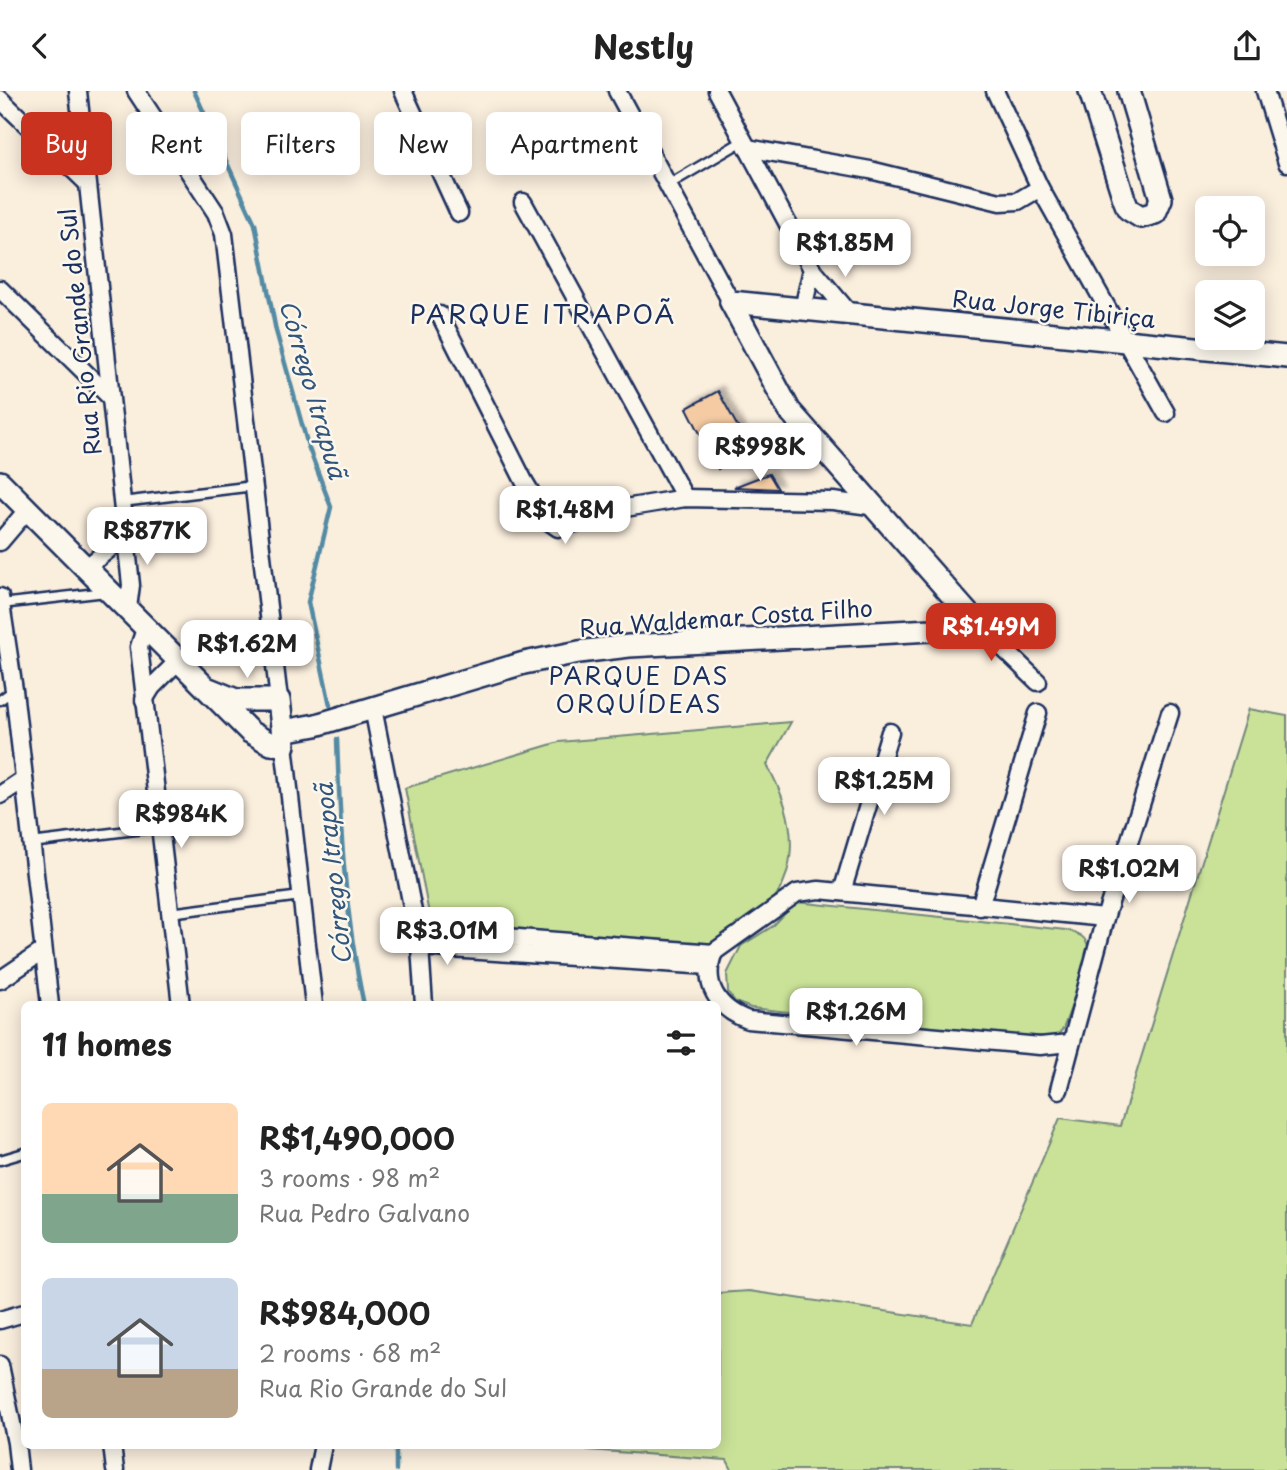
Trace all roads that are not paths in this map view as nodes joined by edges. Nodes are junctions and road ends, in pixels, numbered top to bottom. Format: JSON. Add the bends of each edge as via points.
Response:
{"nodes":[{"id":1,"x":78,"y":91,"type":"edge"},
{"id":2,"x":136,"y":91,"type":"edge"},
{"id":3,"x":403,"y":91,"type":"edge"},
{"id":4,"x":617,"y":91,"type":"edge"},
{"id":5,"x":717,"y":91,"type":"edge"},
{"id":6,"x":995,"y":91,"type":"edge"},
{"id":7,"x":1089,"y":91,"type":"edge"},
{"id":8,"x":1129,"y":91,"type":"edge"},
{"id":9,"x":1265,"y":91,"type":"edge"},
{"id":10,"x":0,"y":99,"type":"edge"},
{"id":11,"x":745,"y":145,"type":"junction"},
{"id":12,"x":1287,"y":163,"type":"edge"},
{"id":13,"x":86,"y":182,"type":"junction"},
{"id":14,"x":668,"y":185,"type":"junction"},
{"id":15,"x":1040,"y":188,"type":"junction"},
{"id":16,"x":523,"y":202,"type":"dead end"},
{"id":17,"x":459,"y":213,"type":"dead end"},
{"id":18,"x":812,"y":269,"type":"junction"},
{"id":19,"x":0,"y":289,"type":"edge"},
{"id":20,"x":731,"y":302,"type":"junction"},
{"id":21,"x":803,"y":309,"type":"junction"},
{"id":22,"x":850,"y":314,"type":"junction"},
{"id":23,"x":440,"y":316,"type":"dead end"},
{"id":24,"x":1124,"y":341,"type":"junction"},
{"id":25,"x":1287,"y":357,"type":"edge"},
{"id":26,"x":109,"y":396,"type":"junction"},
{"id":27,"x":1166,"y":412,"type":"dead end"},
{"id":28,"x":850,"y":482,"type":"junction"},
{"id":29,"x":1,"y":486,"type":"edge"},
{"id":30,"x":255,"y":486,"type":"junction"},
{"id":31,"x":685,"y":498,"type":"junction"},
{"id":32,"x":833,"y":501,"type":"junction"},
{"id":33,"x":121,"y":502,"type":"junction"},
{"id":34,"x":870,"y":506,"type":"junction"},
{"id":35,"x":28,"y":509,"type":"junction"},
{"id":36,"x":124,"y":526,"type":"junction"},
{"id":37,"x":0,"y":543,"type":"edge"},
{"id":38,"x":87,"y":568,"type":"junction"},
{"id":39,"x":111,"y":591,"type":"junction"},
{"id":40,"x":0,"y":597,"type":"edge"},
{"id":41,"x":1,"y":604,"type":"edge"},
{"id":42,"x":128,"y":608,"type":"junction"},
{"id":43,"x":971,"y":617,"type":"junction"},
{"id":44,"x":146,"y":626,"type":"junction"},
{"id":45,"x":180,"y":659,"type":"junction"},
{"id":46,"x":1038,"y":682,"type":"dead end"},
{"id":47,"x":209,"y":689,"type":"junction"},
{"id":48,"x":14,"y":690,"type":"junction"},
{"id":49,"x":0,"y":700,"type":"edge"},
{"id":50,"x":144,"y":700,"type":"junction"},
{"id":51,"x":279,"y":700,"type":"junction"},
{"id":52,"x":373,"y":708,"type":"junction"},
{"id":53,"x":1038,"y":713,"type":"dead end"},
{"id":54,"x":1170,"y":713,"type":"dead end"},
{"id":55,"x":890,"y":732,"type":"dead end"},
{"id":56,"x":283,"y":738,"type":"junction"},
{"id":57,"x":24,"y":779,"type":"junction"},
{"id":58,"x":0,"y":795,"type":"edge"},
{"id":59,"x":160,"y":827,"type":"junction"},
{"id":60,"x":31,"y":843,"type":"junction"},
{"id":61,"x":842,"y":892,"type":"junction"},
{"id":62,"x":301,"y":895,"type":"junction"},
{"id":63,"x":980,"y":907,"type":"junction"},
{"id":64,"x":170,"y":913,"type":"junction"},
{"id":65,"x":1105,"y":918,"type":"junction"},
{"id":66,"x":416,"y":930,"type":"junction"},
{"id":67,"x":420,"y":947,"type":"junction"},
{"id":68,"x":43,"y":951,"type":"junction"},
{"id":69,"x":711,"y":961,"type":"junction"},
{"id":70,"x":0,"y":980,"type":"edge"},
{"id":71,"x":49,"y":1001,"type":"edge"},
{"id":72,"x":181,"y":1001,"type":"edge"},
{"id":73,"x":314,"y":1001,"type":"edge"},
{"id":74,"x":424,"y":1001,"type":"edge"},
{"id":75,"x":720,"y":1001,"type":"edge"},
{"id":76,"x":721,"y":1002,"type":"edge"},
{"id":77,"x":1070,"y":1043,"type":"junction"},
{"id":78,"x":1059,"y":1090,"type":"dead end"},
{"id":79,"x":21,"y":1154,"type":"edge"},
{"id":80,"x":0,"y":1160,"type":"edge"},
{"id":81,"x":21,"y":1314,"type":"edge"},
{"id":82,"x":0,"y":1320,"type":"edge"},
{"id":83,"x":0,"y":1366,"type":"edge"},
{"id":84,"x":112,"y":1449,"type":"edge"},
{"id":85,"x":322,"y":1449,"type":"edge"},
{"id":86,"x":19,"y":1470,"type":"edge"},
{"id":87,"x":115,"y":1470,"type":"edge"},
{"id":88,"x":318,"y":1470,"type":"edge"}],
"edges":[{"from":1,"to":13,"type":"street","name":"Rua Rio Grande do Sul"},
{"from":2,"to":30,"type":"street","via":[[216,213],[224,234]]},
{"from":3,"to":17,"type":"street"},
{"from":4,"to":14,"type":"street"},
{"from":5,"to":11,"type":"street"},
{"from":6,"to":15,"type":"street"},
{"from":7,"to":8,"type":"main road","via":[[1128,209],[1141,217],[1155,213],[1161,199]]},
{"from":9,"to":12,"type":"street"},
{"from":10,"to":13,"type":"street"},
{"from":11,"to":14,"type":"lane"},
{"from":11,"to":15,"type":"street","via":[[1000,202],[1018,201]]},
{"from":11,"to":18,"type":"street"},
{"from":13,"to":26,"type":"street","name":"Rua Rio Grande do Sul"},
{"from":14,"to":20,"type":"street"},
{"from":15,"to":24,"type":"street"},
{"from":16,"to":31,"type":"street"},
{"from":18,"to":21,"type":"street"},
{"from":18,"to":22,"type":"street"},
{"from":19,"to":26,"type":"street"},
{"from":20,"to":21,"type":"main road","name":"Rua Jorge Tibiriça"},
{"from":20,"to":28,"type":"main road","via":[[789,410]]},
{"from":21,"to":22,"type":"main road","name":"Rua Jorge Tibiriça"},
{"from":22,"to":24,"type":"main road","name":"Rua Jorge Tibiriça"},
{"from":23,"to":31,"type":"street","via":[[548,521],[558,528],[572,526],[625,508]]},
{"from":24,"to":25,"type":"main road","name":"Rua Jorge Tibiriça"},
{"from":24,"to":27,"type":"street"},
{"from":26,"to":33,"type":"street","name":"Rua Rio Grande do Sul"},
{"from":28,"to":32,"type":"street"},
{"from":28,"to":34,"type":"main road"},
{"from":29,"to":35,"type":"main road"},
{"from":30,"to":33,"type":"lane"},
{"from":30,"to":51,"type":"street"},
{"from":31,"to":32,"type":"street"},
{"from":32,"to":34,"type":"street"},
{"from":33,"to":36,"type":"street","name":"Rua Rio Grande do Sul"},
{"from":34,"to":43,"type":"main road"},
{"from":35,"to":37,"type":"street"},
{"from":35,"to":38,"type":"main road"},
{"from":36,"to":38,"type":"street","via":[[108,550]]},
{"from":36,"to":42,"type":"street","name":"Rua Rio Grande do Sul","via":[[131,585]]},
{"from":38,"to":39,"type":"main road"},
{"from":39,"to":41,"type":"lane"},
{"from":39,"to":42,"type":"main road"},
{"from":40,"to":41,"type":"street"},
{"from":41,"to":48,"type":"street"},
{"from":42,"to":44,"type":"main road"},
{"from":43,"to":46,"type":"street"},
{"from":43,"to":52,"type":"main road","name":"Rua Waldemar Costa Filho","via":[[932,630],[579,652],[524,663]]},
{"from":44,"to":45,"type":"main road"},
{"from":44,"to":50,"type":"street","via":[[139,647]]},
{"from":45,"to":47,"type":"main road"},
{"from":45,"to":50,"type":"street"},
{"from":47,"to":51,"type":"main road","via":[[236,700]]},
{"from":47,"to":56,"type":"main road","via":[[256,737],[271,744]]},
{"from":48,"to":49,"type":"lane"},
{"from":48,"to":57,"type":"street"},
{"from":50,"to":59,"type":"street"},
{"from":51,"to":56,"type":"main road"},
{"from":52,"to":56,"type":"main road","name":"Rua Waldemar Costa Filho"},
{"from":52,"to":66,"type":"street"},
{"from":53,"to":63,"type":"street"},
{"from":54,"to":65,"type":"street"},
{"from":55,"to":61,"type":"street"},
{"from":56,"to":62,"type":"street"},
{"from":57,"to":58,"type":"street"},
{"from":57,"to":60,"type":"street"},
{"from":59,"to":60,"type":"lane"},
{"from":59,"to":64,"type":"street"},
{"from":60,"to":68,"type":"street"},
{"from":61,"to":63,"type":"street"},
{"from":61,"to":69,"type":"street","via":[[797,893]]},
{"from":62,"to":64,"type":"lane"},
{"from":62,"to":73,"type":"street"},
{"from":63,"to":65,"type":"street"},
{"from":64,"to":72,"type":"street"},
{"from":65,"to":77,"type":"street"},
{"from":66,"to":67,"type":"street"},
{"from":66,"to":69,"type":"street"},
{"from":67,"to":69,"type":"street"},
{"from":67,"to":74,"type":"street"},
{"from":68,"to":70,"type":"street"},
{"from":68,"to":71,"type":"street"},
{"from":69,"to":75,"type":"street","via":[[710,986]]},
{"from":76,"to":77,"type":"street","via":[[748,1020],[1040,1046]]},
{"from":77,"to":78,"type":"street"},
{"from":79,"to":80,"type":"lane"},
{"from":81,"to":82,"type":"street"},
{"from":83,"to":86,"type":"street"},
{"from":84,"to":87,"type":"street"},
{"from":85,"to":88,"type":"street"}]}
